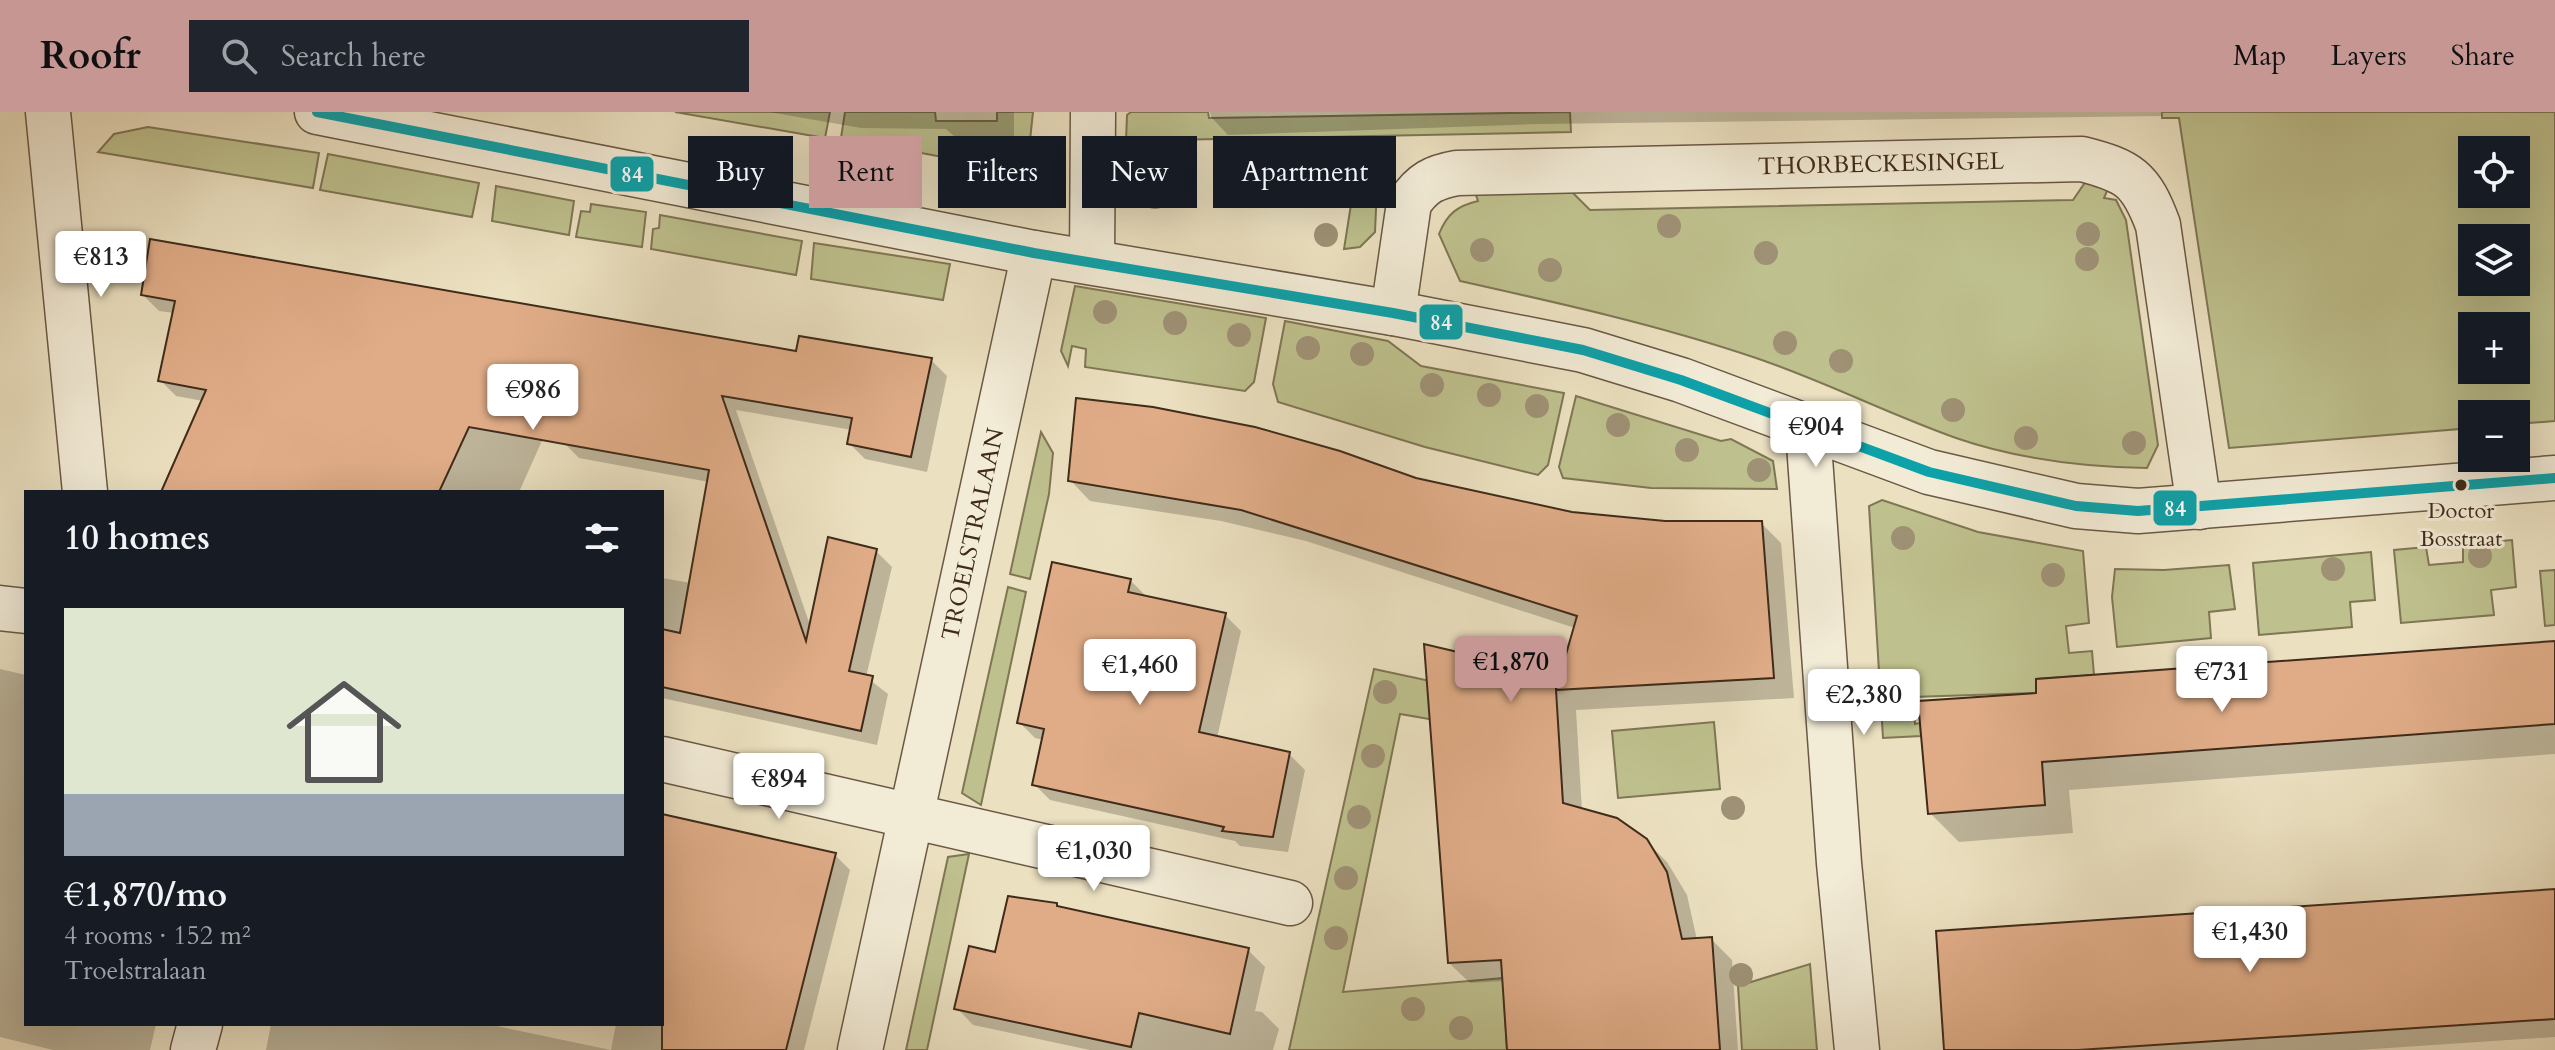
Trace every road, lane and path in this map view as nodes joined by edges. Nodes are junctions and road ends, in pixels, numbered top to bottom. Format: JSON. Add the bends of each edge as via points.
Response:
{"nodes":[{"id":1,"x":48,"y":112,"type":"edge"},
{"id":2,"x":317,"y":112,"type":"edge"},
{"id":3,"x":1093,"y":112,"type":"edge"},
{"id":4,"x":1034,"y":253,"type":"junction"},
{"id":5,"x":1092,"y":262,"type":"junction"},
{"id":6,"x":1393,"y":313,"type":"junction"},
{"id":7,"x":1808,"y":430,"type":"junction"},
{"id":8,"x":2555,"y":478,"type":"edge"},
{"id":9,"x":85,"y":490,"type":"edge"},
{"id":10,"x":2199,"y":507,"type":"junction"},
{"id":11,"x":0,"y":608,"type":"edge"},
{"id":12,"x":24,"y":611,"type":"edge"},
{"id":13,"x":664,"y":759,"type":"edge"},
{"id":14,"x":912,"y":817,"type":"junction"},
{"id":15,"x":1290,"y":903,"type":"dead end"},
{"id":16,"x":199,"y":1026,"type":"edge"},
{"id":17,"x":193,"y":1050,"type":"edge"},
{"id":18,"x":860,"y":1050,"type":"edge"},
{"id":19,"x":1857,"y":1050,"type":"edge"}],
"edges":[{"from":1,"to":9,"type":"street"},
{"from":2,"to":4,"type":"street"},
{"from":3,"to":5,"type":"street"},
{"from":4,"to":5,"type":"street"},
{"from":4,"to":14,"type":"street","name":"TROELSTRALAAN"},
{"from":5,"to":6,"type":"street"},
{"from":6,"to":7,"type":"street","via":[[1583,350],[1681,380]]},
{"from":6,"to":10,"type":"street","name":"THORBECKESINGEL","via":[[1409,203],[1435,177],[2082,159],[2108,166],[2142,186],[2158,225]]},
{"from":7,"to":10,"type":"street","via":[[1929,472],[2076,506],[2138,511]]},
{"from":7,"to":19,"type":"street"},
{"from":8,"to":10,"type":"street"},
{"from":11,"to":12,"type":"street"},
{"from":13,"to":14,"type":"street"},
{"from":14,"to":15,"type":"street"},
{"from":14,"to":18,"type":"street","name":"TROELSTRALAAN"},
{"from":16,"to":17,"type":"street"}]}
